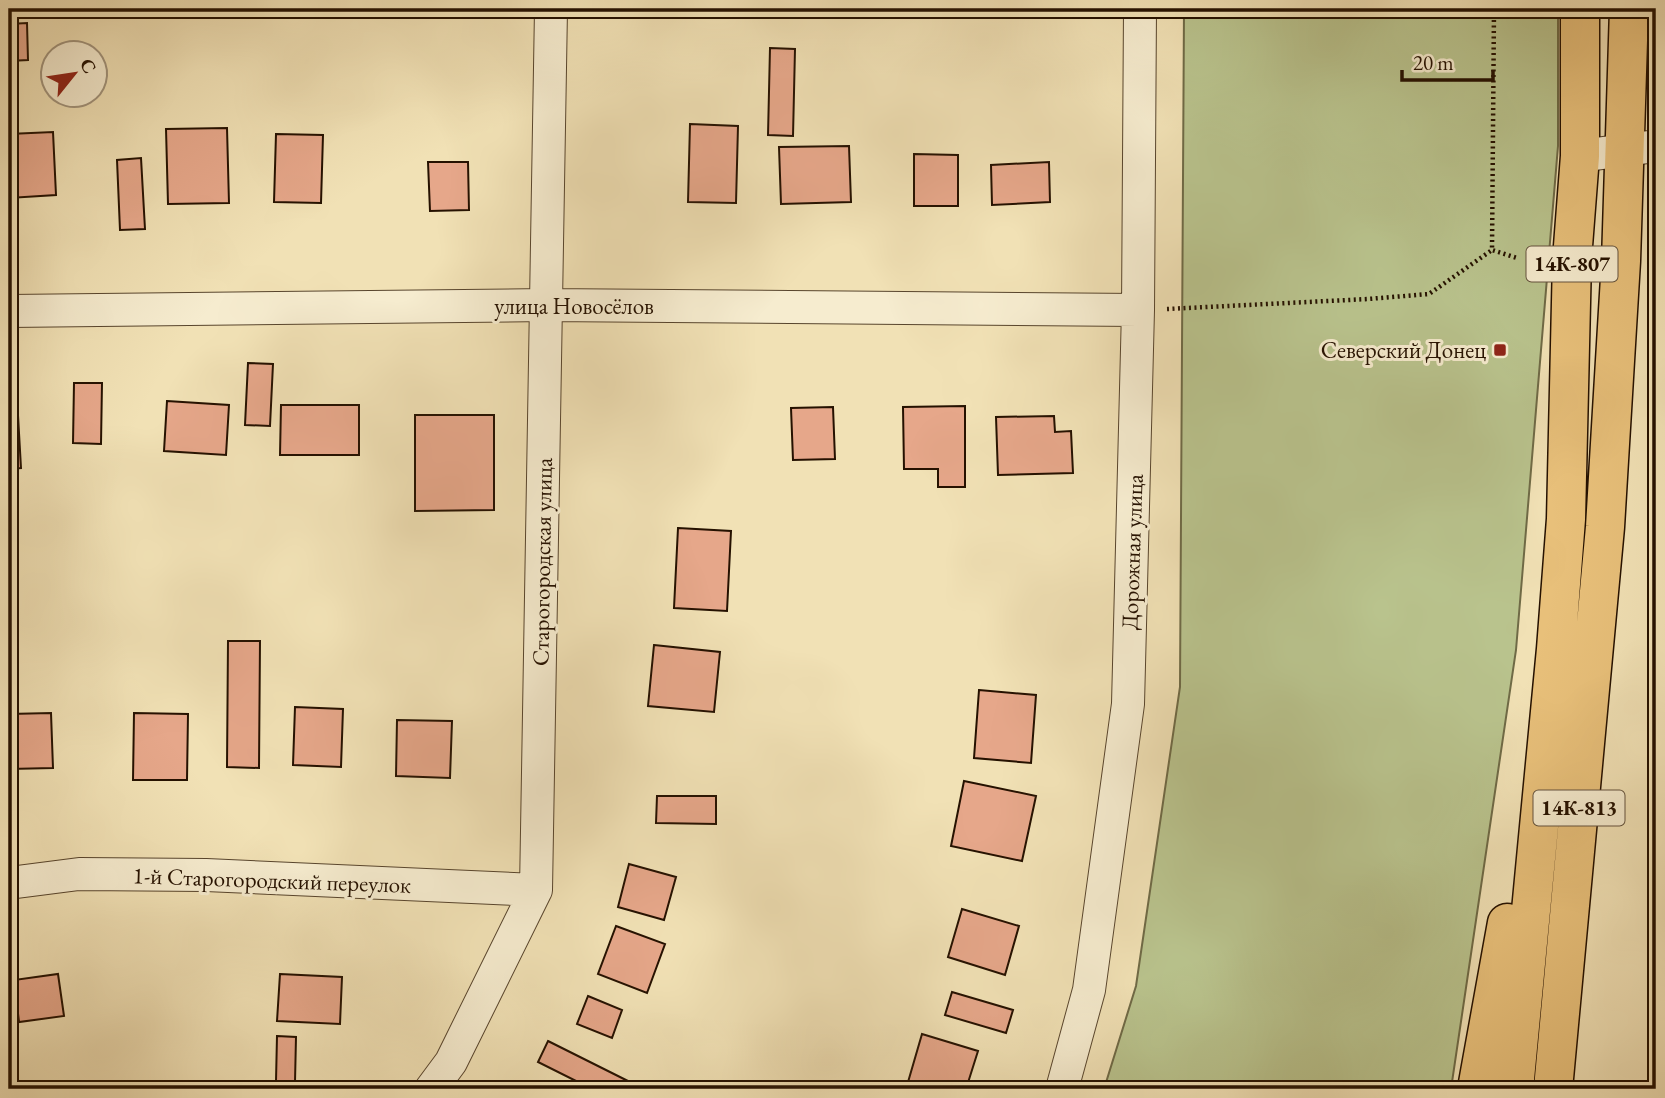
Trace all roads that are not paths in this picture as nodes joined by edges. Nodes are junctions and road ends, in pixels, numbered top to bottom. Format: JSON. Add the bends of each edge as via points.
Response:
{"nodes":[{"id":1,"x":551,"y":9,"type":"edge"},
{"id":2,"x":1140,"y":9,"type":"edge"},
{"id":3,"x":1580,"y":9,"type":"edge"},
{"id":4,"x":1629,"y":9,"type":"edge"},
{"id":5,"x":1641,"y":149,"type":"edge"},
{"id":6,"x":1580,"y":156,"type":"junction"},
{"id":7,"x":546,"y":305,"type":"junction"},
{"id":8,"x":1139,"y":310,"type":"junction"},
{"id":9,"x":9,"y":311,"type":"edge"},
{"id":10,"x":1566,"y":519,"type":"joint"},
{"id":11,"x":1605,"y":527,"type":"joint"},
{"id":12,"x":1556,"y":649,"type":"junction"},
{"id":13,"x":9,"y":883,"type":"edge"},
{"id":14,"x":536,"y":890,"type":"junction"},
{"id":15,"x":431,"y":1089,"type":"edge"},
{"id":16,"x":1062,"y":1089,"type":"edge"},
{"id":17,"x":1477,"y":1089,"type":"edge"},
{"id":18,"x":1514,"y":1089,"type":"edge"},
{"id":19,"x":1553,"y":1089,"type":"edge"}],
"edges":[{"from":1,"to":7,"type":"street","name":"Старогородская улица"},
{"from":2,"to":8,"type":"street","name":"Дорожная улица"},
{"from":3,"to":6,"type":"main road","number":"14К-807"},
{"from":4,"to":5,"type":"main road","number":"14К-807"},
{"from":5,"to":6,"type":"street"},
{"from":5,"to":11,"type":"main road","number":"14К-807","via":[[1621,261]]},
{"from":6,"to":10,"type":"main road","number":"14К-807","via":[[1572,259]]},
{"from":7,"to":8,"type":"street","name":"улица Новосёлов"},
{"from":7,"to":9,"type":"street","name":"улица Новосёлов"},
{"from":7,"to":14,"type":"street","name":"Старогородская улица"},
{"from":8,"to":16,"type":"street","name":"Дорожная улица","via":[[1128,704],[1089,990]]},
{"from":10,"to":12,"type":"main road","number":"14К-813"},
{"from":11,"to":19,"type":"main road","number":"14К-813"},
{"from":12,"to":17,"type":"main road"},
{"from":12,"to":18,"type":"main road","number":"14К-813"},
{"from":13,"to":14,"type":"street","name":"1-й Старогородский переулок","via":[[79,874],[206,875]]},
{"from":14,"to":15,"type":"street","name":"Старогородская улица","via":[[451,1062]]}]}
